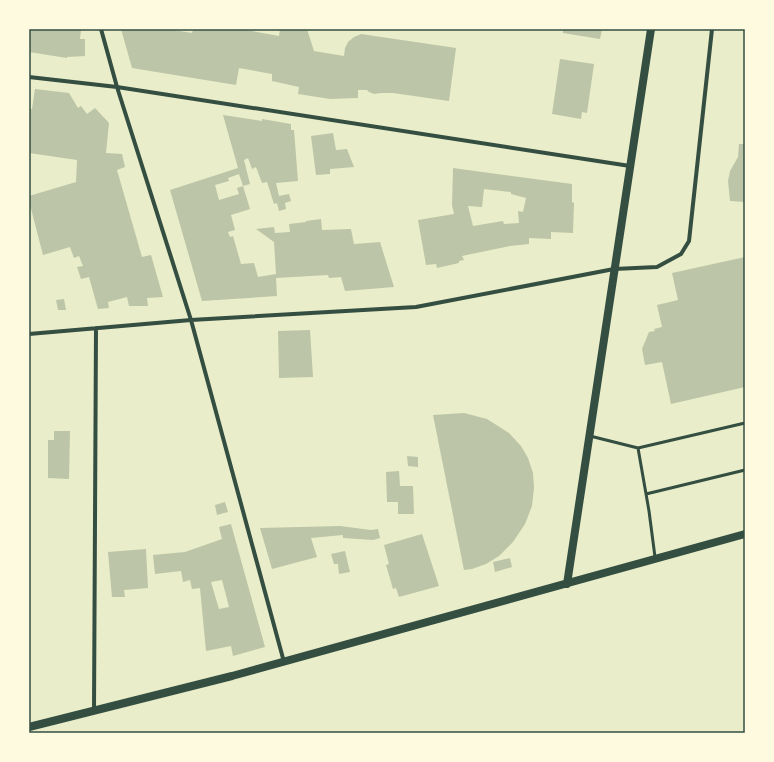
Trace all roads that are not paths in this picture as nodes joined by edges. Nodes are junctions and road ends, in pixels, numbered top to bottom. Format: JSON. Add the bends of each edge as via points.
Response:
{"nodes":[{"id":1,"x":101,"y":29,"type":"edge"},
{"id":2,"x":651,"y":29,"type":"edge"},
{"id":3,"x":712,"y":29,"type":"edge"},
{"id":4,"x":29,"y":77,"type":"edge"},
{"id":5,"x":117,"y":87,"type":"junction"},
{"id":6,"x":630,"y":166,"type":"junction"},
{"id":7,"x":614,"y":269,"type":"junction"},
{"id":8,"x":191,"y":320,"type":"junction"},
{"id":9,"x":96,"y":328,"type":"junction"},
{"id":10,"x":29,"y":334,"type":"edge"},
{"id":11,"x":745,"y":423,"type":"edge"},
{"id":12,"x":589,"y":436,"type":"junction"},
{"id":13,"x":638,"y":448,"type":"junction"},
{"id":14,"x":745,"y":470,"type":"edge"},
{"id":15,"x":646,"y":494,"type":"junction"},
{"id":16,"x":745,"y":534,"type":"edge"},
{"id":17,"x":655,"y":559,"type":"junction"},
{"id":18,"x":567,"y":584,"type":"junction"},
{"id":19,"x":284,"y":662,"type":"junction"},
{"id":20,"x":94,"y":711,"type":"junction"},
{"id":21,"x":29,"y":727,"type":"edge"}],
"edges":[{"from":1,"to":5,"type":"street"},
{"from":2,"to":6,"type":"main road"},
{"from":3,"to":7,"type":"street","via":[[689,241],[681,254],[657,267]]},
{"from":4,"to":5,"type":"street"},
{"from":5,"to":6,"type":"street"},
{"from":5,"to":8,"type":"street"},
{"from":6,"to":7,"type":"main road"},
{"from":7,"to":8,"type":"street","via":[[416,307]]},
{"from":7,"to":12,"type":"main road"},
{"from":8,"to":9,"type":"street"},
{"from":8,"to":19,"type":"street"},
{"from":9,"to":10,"type":"street"},
{"from":9,"to":20,"type":"street"},
{"from":11,"to":13,"type":"lane"},
{"from":12,"to":13,"type":"lane"},
{"from":12,"to":18,"type":"main road"},
{"from":13,"to":15,"type":"lane"},
{"from":14,"to":15,"type":"lane"},
{"from":15,"to":17,"type":"lane"},
{"from":16,"to":17,"type":"main road"},
{"from":17,"to":18,"type":"main road"},
{"from":18,"to":19,"type":"main road"},
{"from":19,"to":20,"type":"main road"},
{"from":20,"to":21,"type":"main road"}]}
